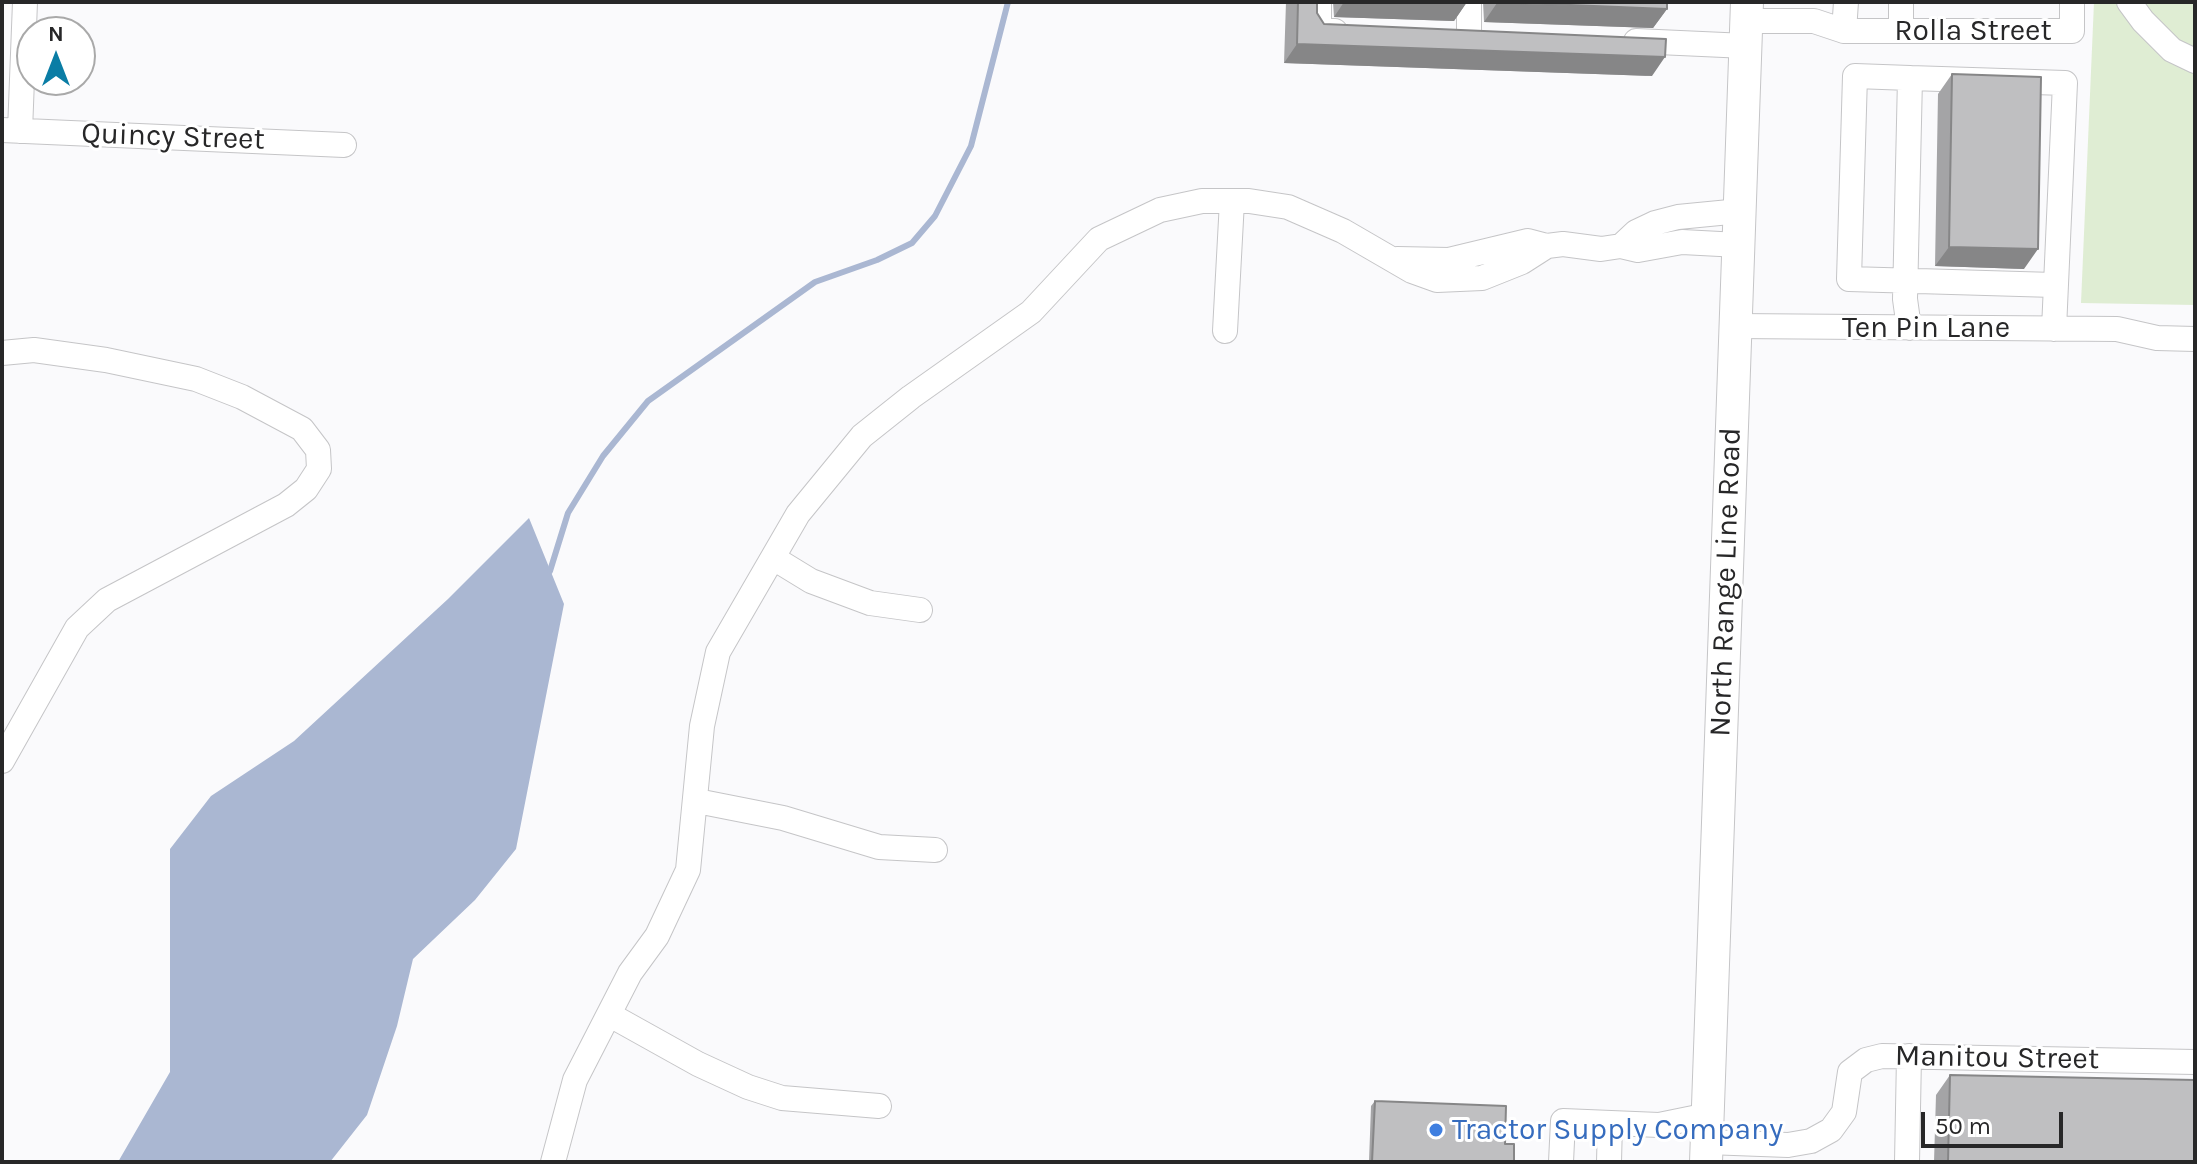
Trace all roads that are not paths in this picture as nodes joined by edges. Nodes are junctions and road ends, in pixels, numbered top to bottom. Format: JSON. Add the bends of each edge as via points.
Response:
{"nodes":[{"id":1,"x":25,"y":2,"type":"edge"},
{"id":2,"x":1319,"y":2,"type":"edge"},
{"id":3,"x":1469,"y":2,"type":"edge"},
{"id":4,"x":1846,"y":2,"type":"edge"},
{"id":5,"x":1901,"y":2,"type":"edge"},
{"id":6,"x":2072,"y":2,"type":"edge"},
{"id":7,"x":2129,"y":2,"type":"edge"},
{"id":8,"x":1746,"y":23,"type":"edge"},
{"id":9,"x":1844,"y":31,"type":"junction"},
{"id":10,"x":1901,"y":31,"type":"junction"},
{"id":11,"x":1364,"y":32,"type":"edge"},
{"id":12,"x":1439,"y":35,"type":"edge"},
{"id":13,"x":1469,"y":36,"type":"junction"},
{"id":14,"x":1500,"y":37,"type":"edge"},
{"id":15,"x":1609,"y":40,"type":"edge"},
{"id":16,"x":2195,"y":61,"type":"edge"},
{"id":17,"x":1910,"y":78,"type":"junction"},
{"id":18,"x":11,"y":130,"type":"edge"},
{"id":19,"x":344,"y":145,"type":"dead end"},
{"id":20,"x":1232,"y":201,"type":"junction"},
{"id":21,"x":1740,"y":211,"type":"junction"},
{"id":22,"x":1739,"y":245,"type":"junction"},
{"id":23,"x":1621,"y":246,"type":"junction"},
{"id":24,"x":1905,"y":282,"type":"junction"},
{"id":25,"x":2054,"y":285,"type":"junction"},
{"id":26,"x":1735,"y":326,"type":"junction"},
{"id":27,"x":1909,"y":328,"type":"junction"},
{"id":28,"x":2054,"y":329,"type":"junction"},
{"id":29,"x":1225,"y":331,"type":"dead end"},
{"id":30,"x":2195,"y":339,"type":"edge"},
{"id":31,"x":2,"y":353,"type":"edge"},
{"id":32,"x":775,"y":559,"type":"junction"},
{"id":33,"x":920,"y":610,"type":"dead end"},
{"id":34,"x":2,"y":761,"type":"edge"},
{"id":35,"x":697,"y":801,"type":"junction"},
{"id":36,"x":935,"y":850,"type":"dead end"},
{"id":37,"x":610,"y":1015,"type":"junction"},
{"id":38,"x":1909,"y":1056,"type":"junction"},
{"id":39,"x":2195,"y":1062,"type":"edge"},
{"id":40,"x":879,"y":1106,"type":"dead end"},
{"id":41,"x":1610,"y":1123,"type":"junction"},
{"id":42,"x":1707,"y":1140,"type":"edge"},
{"id":43,"x":553,"y":1162,"type":"edge"},
{"id":44,"x":1561,"y":1162,"type":"edge"},
{"id":45,"x":1609,"y":1162,"type":"edge"},
{"id":46,"x":1907,"y":1162,"type":"edge"}],
"edges":[{"from":1,"to":18,"type":"street"},
{"from":2,"to":11,"type":"street","via":[[1319,31]]},
{"from":3,"to":13,"type":"street"},
{"from":4,"to":9,"type":"street"},
{"from":5,"to":10,"type":"street"},
{"from":6,"to":10,"type":"street","name":"Rolla Street","via":[[2072,31]]},
{"from":7,"to":16,"type":"street","via":[[2172,50]]},
{"from":8,"to":9,"type":"street","name":"Rolla Street","via":[[1814,21]]},
{"from":8,"to":15,"type":"street","name":"Rolla Street"},
{"from":8,"to":21,"type":"main road","name":"North Range Line Road"},
{"from":9,"to":10,"type":"street","name":"Rolla Street"},
{"from":12,"to":13,"type":"street"},
{"from":13,"to":14,"type":"street"},
{"from":17,"to":24,"type":"street"},
{"from":17,"to":24,"type":"street","via":[[1855,76],[1849,279]]},
{"from":17,"to":25,"type":"street","via":[[2065,83]]},
{"from":18,"to":19,"type":"street","name":"Quincy Street"},
{"from":20,"to":23,"type":"street","via":[[1288,207],[1437,280],[1500,272],[1547,246]]},
{"from":20,"to":29,"type":"street"},
{"from":20,"to":32,"type":"street","via":[[1160,210],[1099,239],[1031,312],[862,436],[798,514]]},
{"from":21,"to":22,"type":"main road","name":"North Range Line Road"},
{"from":21,"to":23,"type":"street","via":[[1655,223]]},
{"from":22,"to":23,"type":"street","via":[[1682,242],[1638,250]]},
{"from":22,"to":26,"type":"main road","name":"North Range Line Road"},
{"from":24,"to":25,"type":"street"},
{"from":24,"to":27,"type":"street"},
{"from":25,"to":28,"type":"street"},
{"from":26,"to":27,"type":"street","name":"Ten Pin Lane"},
{"from":26,"to":42,"type":"main road","name":"North Range Line Road"},
{"from":27,"to":28,"type":"street","name":"Ten Pin Lane"},
{"from":28,"to":30,"type":"street","name":"Ten Pin Lane","via":[[2117,329]]},
{"from":31,"to":34,"type":"street","via":[[34,350],[196,379],[302,429],[318,450],[319,469],[286,505],[121,592],[77,628]]},
{"from":32,"to":33,"type":"street","via":[[811,581],[870,603]]},
{"from":32,"to":35,"type":"street","via":[[718,652],[702,726]]},
{"from":35,"to":36,"type":"street","via":[[783,818],[879,847]]},
{"from":35,"to":37,"type":"street","via":[[688,870]]},
{"from":37,"to":40,"type":"street","via":[[698,1064],[782,1098]]},
{"from":37,"to":43,"type":"street","via":[[575,1080]]},
{"from":38,"to":39,"type":"street","name":"Manitou Street"},
{"from":38,"to":42,"type":"street","name":"Manitou Street","via":[[1866,1060],[1850,1072],[1844,1112],[1831,1130],[1811,1141],[1788,1145]]},
{"from":38,"to":46,"type":"street"},
{"from":41,"to":42,"type":"street","name":"Manitou Street","via":[[1659,1125]]},
{"from":41,"to":44,"type":"street","name":"Manitou Street","via":[[1563,1121]]},
{"from":41,"to":45,"type":"street"}]}
